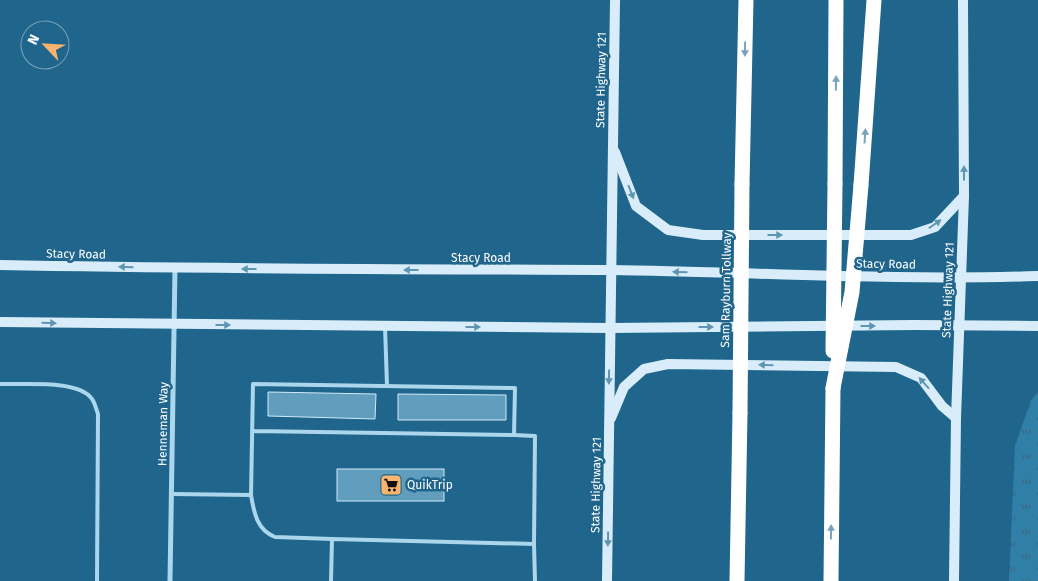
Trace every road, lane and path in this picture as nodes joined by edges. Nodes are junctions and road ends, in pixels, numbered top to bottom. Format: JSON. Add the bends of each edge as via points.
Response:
{"nodes":[{"id":1,"x":615,"y":0,"type":"edge"},
{"id":2,"x":746,"y":0,"type":"edge"},
{"id":3,"x":836,"y":0,"type":"edge"},
{"id":4,"x":874,"y":0,"type":"edge"},
{"id":5,"x":963,"y":0,"type":"edge"},
{"id":6,"x":613,"y":146,"type":"junction"},
{"id":7,"x":964,"y":196,"type":"junction"},
{"id":8,"x":0,"y":265,"type":"edge"},
{"id":9,"x":175,"y":268,"type":"junction"},
{"id":10,"x":611,"y":270,"type":"junction"},
{"id":11,"x":1038,"y":276,"type":"edge"},
{"id":12,"x":961,"y":277,"type":"junction"},
{"id":13,"x":0,"y":322,"type":"edge"},
{"id":14,"x":175,"y":325,"type":"junction"},
{"id":15,"x":385,"y":326,"type":"junction"},
{"id":16,"x":960,"y":326,"type":"junction"},
{"id":17,"x":1038,"y":326,"type":"edge"},
{"id":18,"x":610,"y":328,"type":"junction"},
{"id":19,"x":0,"y":384,"type":"edge"},
{"id":20,"x":387,"y":386,"type":"junction"},
{"id":21,"x":833,"y":388,"type":"junction"},
{"id":22,"x":956,"y":418,"type":"junction"},
{"id":23,"x":609,"y":422,"type":"junction"},
{"id":24,"x":252,"y":431,"type":"junction"},
{"id":25,"x":514,"y":435,"type":"junction"},
{"id":26,"x":172,"y":494,"type":"junction"},
{"id":27,"x":251,"y":495,"type":"junction"},
{"id":28,"x":332,"y":539,"type":"junction"},
{"id":29,"x":534,"y":544,"type":"junction"},
{"id":30,"x":97,"y":581,"type":"edge"},
{"id":31,"x":170,"y":581,"type":"edge"},
{"id":32,"x":331,"y":581,"type":"edge"},
{"id":33,"x":535,"y":581,"type":"edge"},
{"id":34,"x":607,"y":581,"type":"edge"},
{"id":35,"x":738,"y":581,"type":"edge"},
{"id":36,"x":831,"y":581,"type":"edge"},
{"id":37,"x":954,"y":581,"type":"edge"}],
"edges":[{"from":1,"to":6,"type":"main road","name":"State Highway 121"},
{"from":2,"to":35,"type":"highway","name":"Sam Rayburn Tollway","one_way":true,"bridge":true},
{"from":21,"to":3,"type":"highway","one_way":true,"bridge":true},
{"from":21,"to":4,"type":"highway","one_way":true,"bridge":true,"via":[[852,292]]},
{"from":7,"to":5,"type":"main road","name":"State Highway 121","one_way":true},
{"from":6,"to":7,"type":"main road","one_way":true,"via":[[636,206],[668,230],[703,236],[910,235],[934,227]]},
{"from":6,"to":10,"type":"main road","name":"State Highway 121"},
{"from":7,"to":12,"type":"main road","name":"State Highway 121"},
{"from":9,"to":8,"type":"main road","name":"Stacy Road","one_way":true},
{"from":10,"to":9,"type":"main road","name":"Stacy Road","one_way":true},
{"from":9,"to":14,"type":"street","name":"Henneman Way"},
{"from":12,"to":10,"type":"main road","name":"Stacy Road","one_way":true},
{"from":10,"to":18,"type":"main road","name":"State Highway 121"},
{"from":11,"to":12,"type":"main road","name":"Stacy Road"},
{"from":12,"to":16,"type":"main road","name":"State Highway 121"},
{"from":13,"to":14,"type":"main road","one_way":true},
{"from":14,"to":15,"type":"main road","one_way":true},
{"from":14,"to":26,"type":"street","name":"Henneman Way"},
{"from":15,"to":18,"type":"main road","one_way":true},
{"from":15,"to":20,"type":"lane"},
{"from":16,"to":17,"type":"main road"},
{"from":18,"to":16,"type":"main road","one_way":true},
{"from":16,"to":22,"type":"main road","name":"State Highway 121"},
{"from":18,"to":23,"type":"main road","name":"State Highway 121","one_way":true},
{"from":19,"to":30,"type":"lane","via":[[68,385],[82,389],[92,399],[98,414]]},
{"from":20,"to":24,"type":"lane","via":[[253,384]]},
{"from":20,"to":25,"type":"lane","via":[[515,388]]},
{"from":36,"to":21,"type":"highway","one_way":true},
{"from":22,"to":23,"type":"main road","one_way":true,"via":[[942,406],[921,378],[896,367],[668,364],[644,369],[624,387]]},
{"from":22,"to":37,"type":"main road","name":"State Highway 121"},
{"from":23,"to":34,"type":"main road","name":"State Highway 121","one_way":true},
{"from":24,"to":25,"type":"lane"},
{"from":24,"to":27,"type":"lane"},
{"from":25,"to":29,"type":"lane","via":[[536,436]]},
{"from":26,"to":27,"type":"lane"},
{"from":26,"to":31,"type":"street","name":"Henneman Way"},
{"from":27,"to":28,"type":"lane","via":[[256,518],[267,534]]},
{"from":28,"to":29,"type":"lane"},
{"from":28,"to":32,"type":"lane"},
{"from":29,"to":33,"type":"lane"}]}
